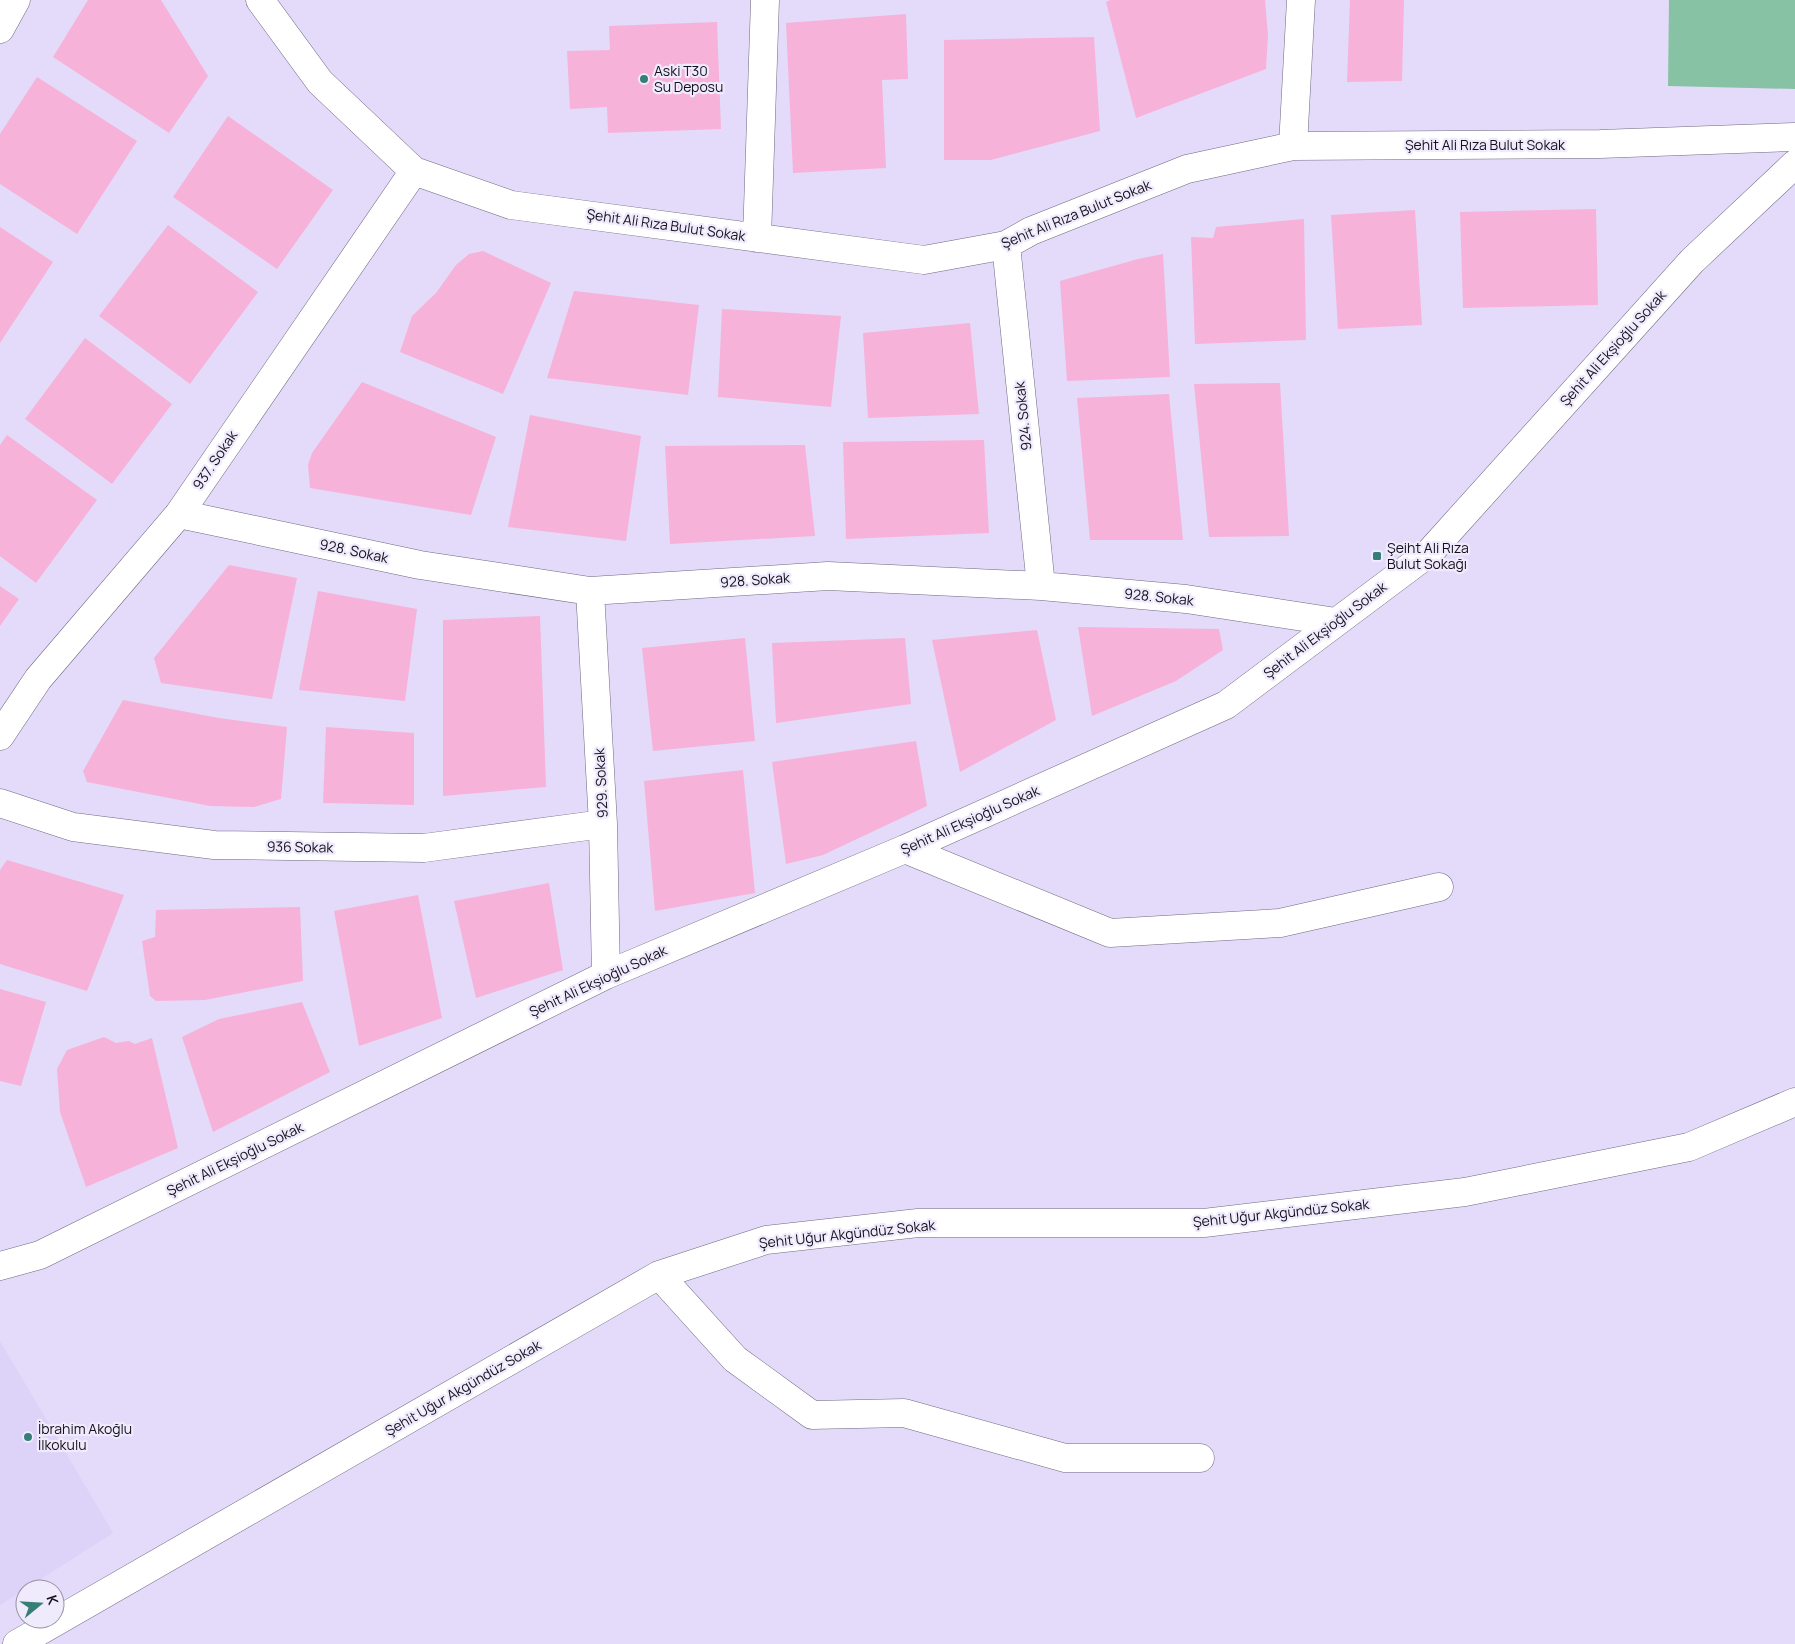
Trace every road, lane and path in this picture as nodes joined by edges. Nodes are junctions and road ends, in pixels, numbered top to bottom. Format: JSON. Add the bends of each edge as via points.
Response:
{"nodes":[{"id":1,"x":16,"y":0,"type":"edge"},
{"id":2,"x":260,"y":0,"type":"edge"},
{"id":3,"x":764,"y":0,"type":"edge"},
{"id":4,"x":1301,"y":0,"type":"edge"},
{"id":5,"x":0,"y":29,"type":"edge"},
{"id":6,"x":1795,"y":137,"type":"edge"},
{"id":7,"x":1293,"y":146,"type":"junction"},
{"id":8,"x":1795,"y":164,"type":"edge"},
{"id":9,"x":414,"y":171,"type":"junction"},
{"id":10,"x":757,"y":238,"type":"junction"},
{"id":11,"x":1006,"y":245,"type":"junction"},
{"id":12,"x":179,"y":514,"type":"junction"},
{"id":13,"x":1041,"y":586,"type":"junction"},
{"id":14,"x":590,"y":591,"type":"junction"},
{"id":15,"x":1336,"y":622,"type":"junction"},
{"id":16,"x":0,"y":736,"type":"edge"},
{"id":17,"x":0,"y":802,"type":"edge"},
{"id":18,"x":604,"y":824,"type":"junction"},
{"id":19,"x":905,"y":849,"type":"junction"},
{"id":20,"x":1439,"y":887,"type":"dead end"},
{"id":21,"x":606,"y":975,"type":"junction"},
{"id":22,"x":1795,"y":1102,"type":"edge"},
{"id":23,"x":0,"y":1266,"type":"edge"},
{"id":24,"x":659,"y":1275,"type":"junction"},
{"id":25,"x":1200,"y":1458,"type":"dead end"},
{"id":26,"x":18,"y":1644,"type":"edge"}],
"edges":[{"from":1,"to":5,"type":"street"},
{"from":2,"to":9,"type":"street","name":"Şehit Ali Rıza Bulut Sokak","via":[[320,82]]},
{"from":3,"to":10,"type":"street"},
{"from":4,"to":7,"type":"street"},
{"from":6,"to":7,"type":"street","name":"Şehit Ali Rıza Bulut Sokak","via":[[1600,144]]},
{"from":7,"to":11,"type":"street","name":"Şehit Ali Rıza Bulut Sokak","via":[[1186,169],[1031,231]]},
{"from":8,"to":15,"type":"street","name":"Şehit Ali Ekşioğlu Sokak","via":[[1692,261],[1430,552]]},
{"from":9,"to":10,"type":"street","name":"Şehit Ali Rıza Bulut Sokak","via":[[511,204]]},
{"from":9,"to":12,"type":"street","name":"937. Sokak"},
{"from":10,"to":11,"type":"street","name":"Şehit Ali Rıza Bulut Sokak","via":[[924,260]]},
{"from":11,"to":13,"type":"street","name":"924. Sokak"},
{"from":12,"to":14,"type":"street","name":"928. Sokak","via":[[420,565]]},
{"from":12,"to":16,"type":"street","name":"937. Sokak","via":[[38,679]]},
{"from":13,"to":14,"type":"street","name":"928. Sokak","via":[[828,576]]},
{"from":13,"to":15,"type":"street","name":"928. Sokak","via":[[1186,599]]},
{"from":14,"to":18,"type":"street","name":"929. Sokak"},
{"from":15,"to":19,"type":"street","name":"Şehit Ali Ekşioğlu Sokak","via":[[1226,705]]},
{"from":17,"to":18,"type":"street","name":"936 Sokak","via":[[73,827],[214,845],[424,848]]},
{"from":18,"to":21,"type":"street","name":"929. Sokak"},
{"from":19,"to":20,"type":"street","via":[[1110,933],[1280,923]]},
{"from":19,"to":21,"type":"street","name":"Şehit Ali Ekşioğlu Sokak"},
{"from":21,"to":23,"type":"street","name":"Şehit Ali Ekşioğlu Sokak","via":[[40,1255]]},
{"from":22,"to":24,"type":"street","name":"Şehit Uğur Akgündüz Sokak","via":[[1688,1147],[1465,1192],[1204,1223],[918,1223],[766,1240]]},
{"from":24,"to":25,"type":"street","via":[[735,1359],[812,1415],[904,1413],[1065,1458]]},
{"from":24,"to":26,"type":"street","name":"Şehit Uğur Akgündüz Sokak"}]}
